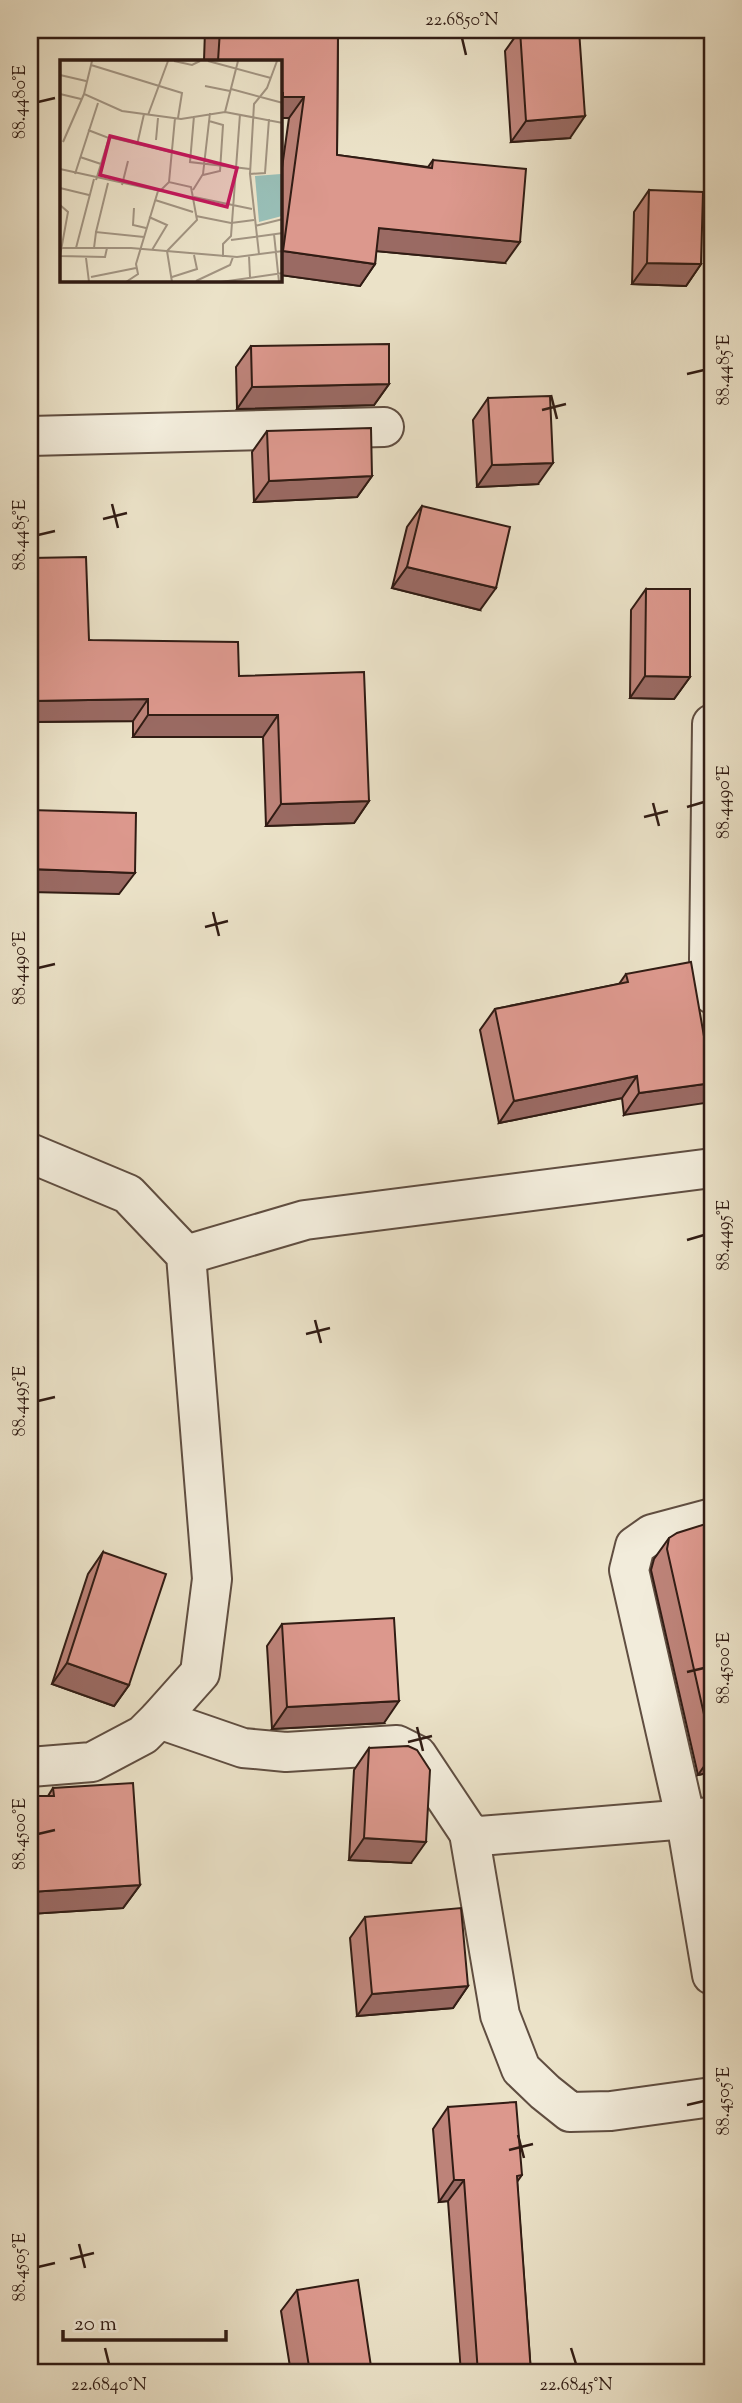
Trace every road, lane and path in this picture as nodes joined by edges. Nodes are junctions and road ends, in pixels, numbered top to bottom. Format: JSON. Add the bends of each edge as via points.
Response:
{"nodes":[{"id":1,"x":384,"y":427,"type":"dead end"},
{"id":2,"x":30,"y":436,"type":"edge"},
{"id":3,"x":712,"y":724,"type":"edge"},
{"id":4,"x":712,"y":994,"type":"edge"},
{"id":5,"x":30,"y":1153,"type":"edge"},
{"id":6,"x":712,"y":1168,"type":"edge"},
{"id":7,"x":186,"y":1255,"type":"junction"},
{"id":8,"x":712,"y":1518,"type":"edge"},
{"id":9,"x":159,"y":1719,"type":"junction"},
{"id":10,"x":30,"y":1767,"type":"edge"},
{"id":11,"x":699,"y":1819,"type":"edge"},
{"id":12,"x":469,"y":1833,"type":"junction"},
{"id":13,"x":712,"y":1975,"type":"edge"},
{"id":14,"x":712,"y":2097,"type":"edge"}],
"edges":[{"from":1,"to":2,"type":"street"},
{"from":3,"to":4,"type":"street"},
{"from":5,"to":7,"type":"street","via":[[128,1194]]},
{"from":6,"to":7,"type":"street","via":[[305,1220]]},
{"from":7,"to":9,"type":"street","via":[[212,1579],[200,1674]]},
{"from":8,"to":11,"type":"street","via":[[652,1534],[635,1546],[629,1570]]},
{"from":9,"to":10,"type":"street","via":[[144,1735],[92,1762]]},
{"from":9,"to":12,"type":"street","via":[[243,1748],[286,1752],[397,1745],[417,1755]]},
{"from":11,"to":12,"type":"street","via":[[480,1836]]},
{"from":11,"to":13,"type":"street"},
{"from":12,"to":14,"type":"street","via":[[500,2015],[522,2069],[570,2112]]}]}
